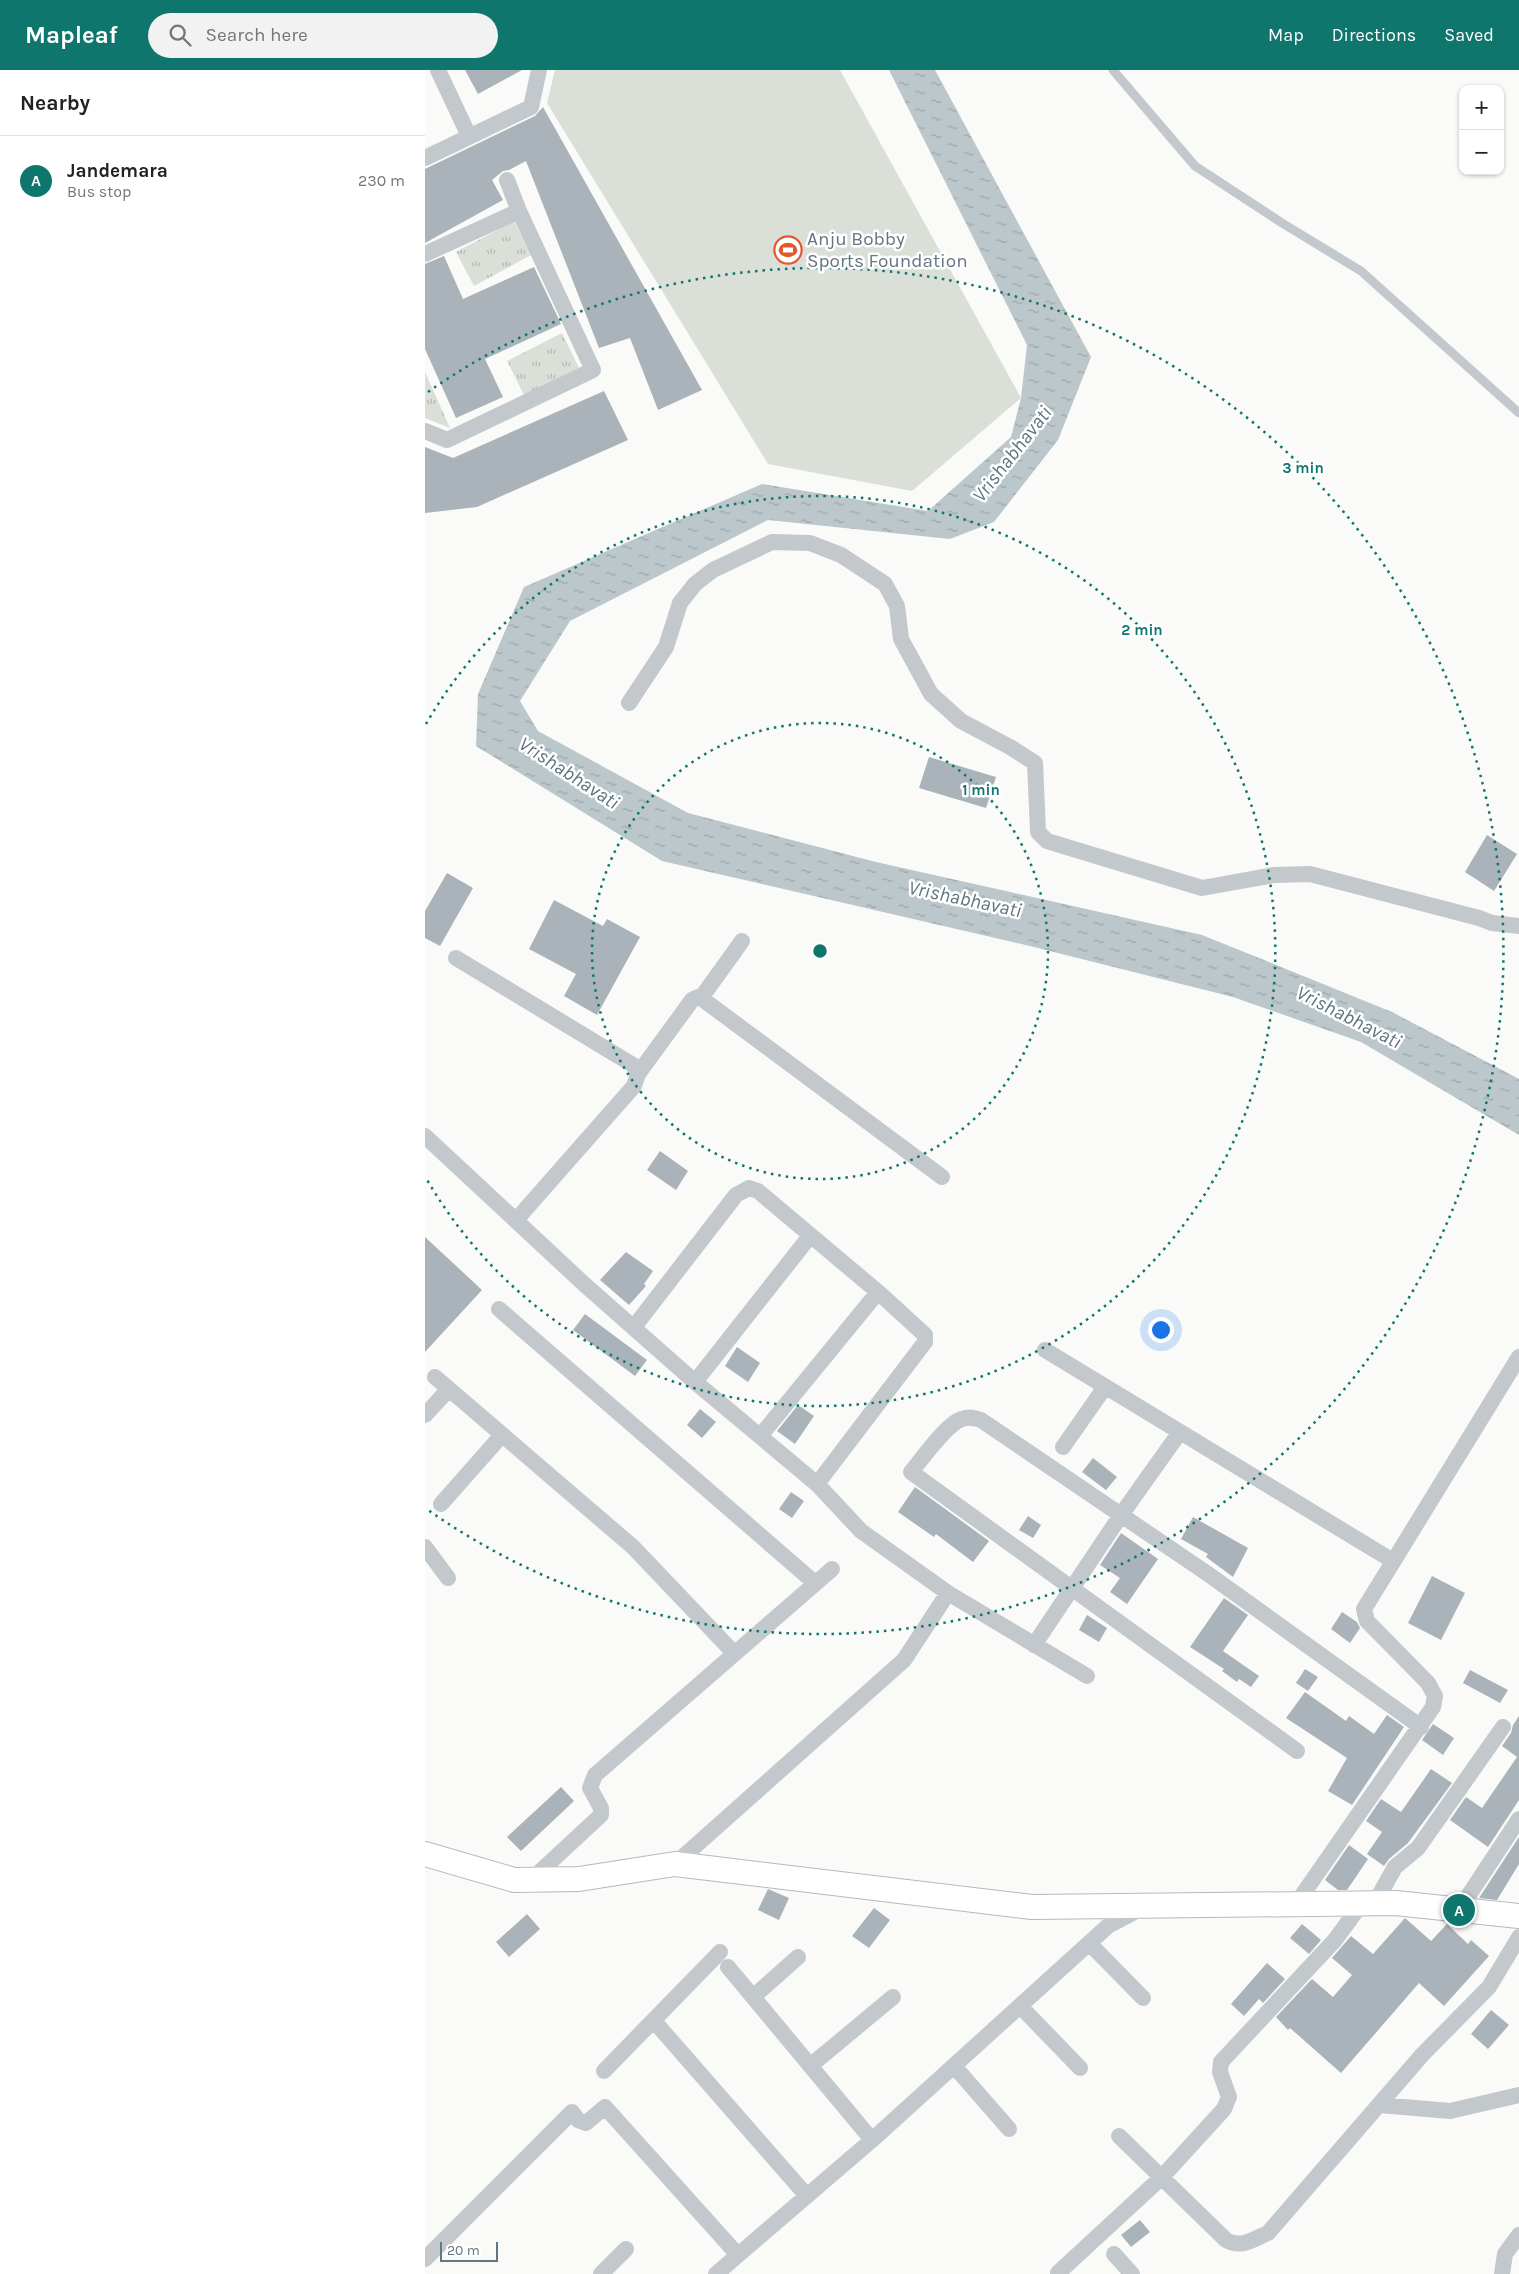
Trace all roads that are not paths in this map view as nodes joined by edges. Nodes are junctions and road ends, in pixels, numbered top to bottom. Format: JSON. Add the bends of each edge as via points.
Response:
{"nodes":[{"id":1,"x":438,"y":70,"type":"edge"},
{"id":2,"x":539,"y":70,"type":"edge"},
{"id":3,"x":1113,"y":70,"type":"edge"},
{"id":4,"x":469,"y":136,"type":"junction"},
{"id":5,"x":425,"y":158,"type":"edge"},
{"id":6,"x":507,"y":180,"type":"dead end"},
{"id":7,"x":519,"y":211,"type":"junction"},
{"id":8,"x":425,"y":254,"type":"edge"},
{"id":9,"x":1519,"y":413,"type":"edge"},
{"id":10,"x":425,"y":431,"type":"edge"},
{"id":11,"x":629,"y":702,"type":"dead end"},
{"id":12,"x":1519,"y":926,"type":"edge"},
{"id":13,"x":742,"y":941,"type":"dead end"},
{"id":14,"x":456,"y":958,"type":"dead end"},
{"id":15,"x":701,"y":998,"type":"junction"},
{"id":16,"x":638,"y":1074,"type":"junction"},
{"id":17,"x":425,"y":1136,"type":"edge"},
{"id":18,"x":942,"y":1176,"type":"dead end"},
{"id":19,"x":515,"y":1220,"type":"junction"},
{"id":20,"x":810,"y":1236,"type":"junction"},
{"id":21,"x":878,"y":1292,"type":"junction"},
{"id":22,"x":499,"y":1309,"type":"dead end"},
{"id":23,"x":634,"y":1327,"type":"junction"},
{"id":24,"x":1045,"y":1350,"type":"dead end"},
{"id":25,"x":1519,"y":1357,"type":"edge"},
{"id":26,"x":435,"y":1377,"type":"dead end"},
{"id":27,"x":695,"y":1382,"type":"junction"},
{"id":28,"x":1105,"y":1387,"type":"junction"},
{"id":29,"x":449,"y":1389,"type":"junction"},
{"id":30,"x":425,"y":1415,"type":"edge"},
{"id":31,"x":1180,"y":1432,"type":"junction"},
{"id":32,"x":502,"y":1435,"type":"junction"},
{"id":33,"x":761,"y":1435,"type":"junction"},
{"id":34,"x":1063,"y":1447,"type":"dead end"},
{"id":35,"x":817,"y":1484,"type":"junction"},
{"id":36,"x":441,"y":1504,"type":"dead end"},
{"id":37,"x":1121,"y":1515,"type":"junction"},
{"id":38,"x":425,"y":1548,"type":"edge"},
{"id":39,"x":1393,"y":1561,"type":"junction"},
{"id":40,"x":832,"y":1569,"type":"dead end"},
{"id":41,"x":448,"y":1578,"type":"dead end"},
{"id":42,"x":815,"y":1583,"type":"junction"},
{"id":43,"x":1071,"y":1588,"type":"junction"},
{"id":44,"x":948,"y":1593,"type":"junction"},
{"id":45,"x":1034,"y":1645,"type":"junction"},
{"id":46,"x":734,"y":1653,"type":"junction"},
{"id":47,"x":1087,"y":1676,"type":"dead end"},
{"id":48,"x":1421,"y":1727,"type":"junction"},
{"id":49,"x":1503,"y":1727,"type":"dead end"},
{"id":50,"x":1297,"y":1751,"type":"dead end"},
{"id":51,"x":1519,"y":1819,"type":"edge"},
{"id":52,"x":425,"y":1854,"type":"edge"},
{"id":53,"x":675,"y":1864,"type":"junction"},
{"id":54,"x":531,"y":1880,"type":"junction"},
{"id":55,"x":1368,"y":1903,"type":"junction"},
{"id":56,"x":1296,"y":1904,"type":"junction"},
{"id":57,"x":1145,"y":1906,"type":"junction"},
{"id":58,"x":1459,"y":1910,"type":"junction"},
{"id":59,"x":1519,"y":1916,"type":"edge"},
{"id":60,"x":1519,"y":1937,"type":"edge"},
{"id":61,"x":1089,"y":1943,"type":"junction"},
{"id":62,"x":720,"y":1952,"type":"dead end"},
{"id":63,"x":798,"y":1958,"type":"dead end"},
{"id":64,"x":728,"y":1967,"type":"dead end"},
{"id":65,"x":753,"y":1997,"type":"junction"},
{"id":66,"x":893,"y":1997,"type":"dead end"},
{"id":67,"x":1143,"y":1998,"type":"dead end"},
{"id":68,"x":1020,"y":2006,"type":"junction"},
{"id":69,"x":654,"y":2021,"type":"junction"},
{"id":70,"x":810,"y":2066,"type":"junction"},
{"id":71,"x":953,"y":2066,"type":"junction"},
{"id":72,"x":1080,"y":2068,"type":"dead end"},
{"id":73,"x":604,"y":2071,"type":"dead end"},
{"id":74,"x":1519,"y":2095,"type":"edge"},
{"id":75,"x":1380,"y":2105,"type":"junction"},
{"id":76,"x":1009,"y":2129,"type":"dead end"},
{"id":77,"x":1119,"y":2136,"type":"dead end"},
{"id":78,"x":872,"y":2140,"type":"junction"},
{"id":79,"x":1162,"y":2177,"type":"junction"},
{"id":80,"x":807,"y":2196,"type":"junction"},
{"id":81,"x":1519,"y":2234,"type":"edge"},
{"id":82,"x":626,"y":2248,"type":"dead end"},
{"id":83,"x":738,"y":2254,"type":"junction"},
{"id":84,"x":1114,"y":2254,"type":"dead end"},
{"id":85,"x":425,"y":2259,"type":"edge"},
{"id":86,"x":1058,"y":2273,"type":"edge"},
{"id":87,"x":601,"y":2274,"type":"edge"},
{"id":88,"x":716,"y":2274,"type":"edge"},
{"id":89,"x":1132,"y":2274,"type":"edge"},
{"id":90,"x":1502,"y":2274,"type":"edge"}],
"edges":[{"from":1,"to":4,"type":"street"},
{"from":2,"to":4,"type":"street","via":[[531,107]]},
{"from":3,"to":9,"type":"lane","via":[[1195,166],[1361,271]]},
{"from":4,"to":5,"type":"street"},
{"from":6,"to":7,"type":"street"},
{"from":7,"to":8,"type":"street"},
{"from":7,"to":10,"type":"street","via":[[593,370],[447,440]]},
{"from":11,"to":12,"type":"street","via":[[667,647],[680,603],[695,584],[713,570],[772,542],[810,543],[841,555],[885,584],[897,606],[901,640],[931,694],[961,721],[1035,763],[1039,832],[1047,841],[1202,888],[1274,875],[1310,874],[1492,924]]},
{"from":13,"to":15,"type":"street"},
{"from":14,"to":16,"type":"street","via":[[633,1065]]},
{"from":15,"to":16,"type":"street","via":[[692,1000]]},
{"from":15,"to":18,"type":"street"},
{"from":16,"to":19,"type":"street","via":[[634,1086]]},
{"from":17,"to":19,"type":"street"},
{"from":19,"to":23,"type":"street"},
{"from":20,"to":21,"type":"street"},
{"from":20,"to":23,"type":"street","via":[[758,1191],[749,1188],[741,1191]]},
{"from":20,"to":27,"type":"street"},
{"from":21,"to":33,"type":"street"},
{"from":21,"to":35,"type":"street","via":[[925,1335],[925,1342]]},
{"from":22,"to":42,"type":"street"},
{"from":23,"to":27,"type":"street"},
{"from":24,"to":28,"type":"street"},
{"from":25,"to":39,"type":"street"},
{"from":26,"to":29,"type":"street"},
{"from":27,"to":33,"type":"street"},
{"from":28,"to":31,"type":"street"},
{"from":28,"to":34,"type":"street"},
{"from":29,"to":30,"type":"street"},
{"from":29,"to":32,"type":"street"},
{"from":31,"to":37,"type":"street"},
{"from":31,"to":39,"type":"street"},
{"from":32,"to":36,"type":"street"},
{"from":32,"to":46,"type":"street","via":[[633,1547]]},
{"from":33,"to":35,"type":"street"},
{"from":35,"to":44,"type":"street","via":[[861,1531]]},
{"from":37,"to":43,"type":"street"},
{"from":37,"to":43,"type":"street","via":[[972,1417],[951,1426],[911,1472]]},
{"from":37,"to":48,"type":"street"},
{"from":38,"to":41,"type":"street"},
{"from":39,"to":48,"type":"street","via":[[1367,1603],[1365,1616],[1428,1683],[1435,1700]]},
{"from":40,"to":42,"type":"street"},
{"from":42,"to":46,"type":"street"},
{"from":43,"to":45,"type":"street"},
{"from":43,"to":50,"type":"street"},
{"from":44,"to":45,"type":"street"},
{"from":44,"to":53,"type":"street","via":[[904,1660]]},
{"from":45,"to":47,"type":"street"},
{"from":46,"to":54,"type":"street","via":[[595,1775],[590,1788],[601,1808],[601,1815]]},
{"from":48,"to":56,"type":"street"},
{"from":49,"to":55,"type":"street","via":[[1419,1848],[1395,1867]]},
{"from":51,"to":58,"type":"street"},
{"from":52,"to":54,"type":"street","via":[[514,1880]]},
{"from":53,"to":54,"type":"street","via":[[579,1879]]},
{"from":53,"to":57,"type":"street","via":[[1032,1907]]},
{"from":55,"to":56,"type":"street"},
{"from":55,"to":58,"type":"street"},
{"from":55,"to":79,"type":"street","via":[[1221,2062],[1220,2072],[1228,2090],[1228,2103]]},
{"from":56,"to":57,"type":"street"},
{"from":57,"to":61,"type":"street","via":[[1108,1926]]},
{"from":58,"to":59,"type":"street"},
{"from":60,"to":75,"type":"street","via":[[1489,1987],[1422,2055]]},
{"from":61,"to":67,"type":"street"},
{"from":61,"to":68,"type":"street"},
{"from":62,"to":69,"type":"street"},
{"from":63,"to":65,"type":"street"},
{"from":64,"to":65,"type":"street"},
{"from":65,"to":70,"type":"street"},
{"from":66,"to":70,"type":"street"},
{"from":68,"to":71,"type":"street"},
{"from":68,"to":72,"type":"street"},
{"from":69,"to":73,"type":"street"},
{"from":69,"to":80,"type":"street"},
{"from":70,"to":78,"type":"street"},
{"from":71,"to":76,"type":"street"},
{"from":71,"to":78,"type":"street"},
{"from":74,"to":75,"type":"street","via":[[1450,2111]]},
{"from":75,"to":79,"type":"street","via":[[1273,2229],[1243,2244],[1226,2240]]},
{"from":77,"to":79,"type":"street"},
{"from":78,"to":80,"type":"street"},
{"from":79,"to":86,"type":"street"},
{"from":80,"to":83,"type":"street"},
{"from":81,"to":90,"type":"street","via":[[1505,2254]]},
{"from":82,"to":87,"type":"street"},
{"from":83,"to":85,"type":"street","via":[[605,2107],[586,2123],[578,2120],[572,2112]]},
{"from":83,"to":88,"type":"street"},
{"from":84,"to":89,"type":"street"}]}
